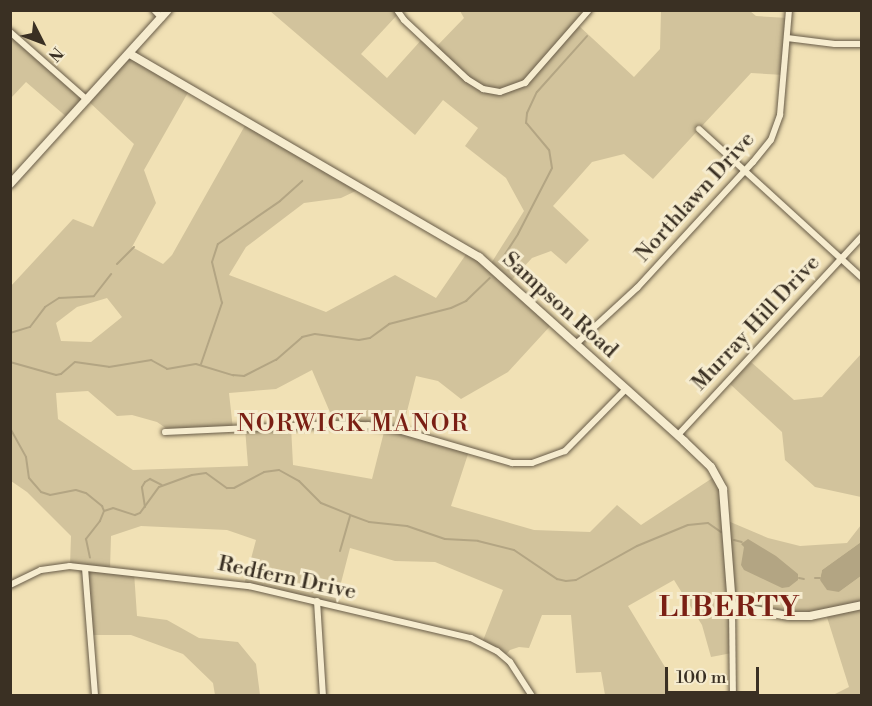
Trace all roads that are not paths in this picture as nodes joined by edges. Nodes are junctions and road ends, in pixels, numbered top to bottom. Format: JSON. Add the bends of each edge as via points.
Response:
{"nodes":[{"id":1,"x":154,"y":10,"type":"edge"},
{"id":2,"x":168,"y":10,"type":"edge"},
{"id":3,"x":397,"y":10,"type":"edge"},
{"id":4,"x":589,"y":10,"type":"edge"},
{"id":5,"x":789,"y":10,"type":"edge"},
{"id":6,"x":162,"y":18,"type":"junction"},
{"id":7,"x":10,"y":32,"type":"edge"},
{"id":8,"x":787,"y":38,"type":"junction"},
{"id":9,"x":861,"y":44,"type":"edge"},
{"id":10,"x":130,"y":54,"type":"junction"},
{"id":11,"x":87,"y":100,"type":"junction"},
{"id":12,"x":699,"y":129,"type":"dead end"},
{"id":13,"x":745,"y":171,"type":"junction"},
{"id":14,"x":10,"y":184,"type":"edge"},
{"id":15,"x":861,"y":236,"type":"edge"},
{"id":16,"x":840,"y":258,"type":"junction"},
{"id":17,"x":861,"y":278,"type":"edge"},
{"id":18,"x":576,"y":344,"type":"junction"},
{"id":19,"x":626,"y":389,"type":"junction"},
{"id":20,"x":165,"y":432,"type":"dead end"},
{"id":21,"x":678,"y":435,"type":"junction"},
{"id":22,"x":85,"y":568,"type":"junction"},
{"id":23,"x":11,"y":583,"type":"edge"},
{"id":24,"x":317,"y":602,"type":"junction"},
{"id":25,"x":861,"y":605,"type":"edge"},
{"id":26,"x":732,"y":606,"type":"junction"},
{"id":27,"x":95,"y":696,"type":"edge"},
{"id":28,"x":323,"y":696,"type":"edge"},
{"id":29,"x":532,"y":696,"type":"edge"},
{"id":30,"x":733,"y":696,"type":"edge"}],
"edges":[{"from":1,"to":6,"type":"street"},
{"from":2,"to":6,"type":"street"},
{"from":3,"to":4,"type":"street","via":[[468,79],[483,89],[500,92],[525,83]]},
{"from":5,"to":8,"type":"street","name":"Northlawn Drive"},
{"from":6,"to":10,"type":"street"},
{"from":7,"to":11,"type":"street"},
{"from":8,"to":9,"type":"street"},
{"from":8,"to":13,"type":"street","name":"Northlawn Drive","via":[[777,124],[767,145]]},
{"from":10,"to":11,"type":"street"},
{"from":10,"to":18,"type":"street","name":"Sampson Road","via":[[469,250]]},
{"from":11,"to":14,"type":"street"},
{"from":12,"to":13,"type":"street"},
{"from":13,"to":16,"type":"street"},
{"from":13,"to":18,"type":"street","name":"Northlawn Drive","via":[[637,288]]},
{"from":15,"to":16,"type":"street","name":"Murray Hill Drive"},
{"from":16,"to":17,"type":"street"},
{"from":16,"to":21,"type":"street","name":"Murray Hill Drive"},
{"from":18,"to":19,"type":"street","name":"Sampson Road"},
{"from":19,"to":20,"type":"street","via":[[565,451],[532,463],[512,463],[402,431],[360,425]]},
{"from":19,"to":21,"type":"street","name":"Sampson Road"},
{"from":21,"to":26,"type":"street","name":"Sampson Road","via":[[711,467],[723,489]]},
{"from":22,"to":23,"type":"street","name":"Redfern Drive","via":[[50,568]]},
{"from":22,"to":24,"type":"street","name":"Redfern Drive","via":[[215,580]]},
{"from":22,"to":27,"type":"street"},
{"from":24,"to":28,"type":"street"},
{"from":24,"to":29,"type":"street","name":"Redfern Drive","via":[[450,632],[486,645],[510,662]]},
{"from":25,"to":26,"type":"street","via":[[810,616]]},
{"from":26,"to":30,"type":"street"}]}
